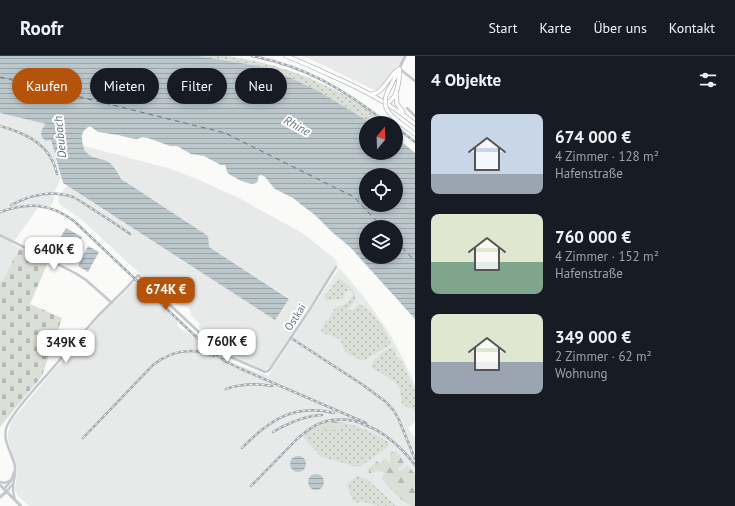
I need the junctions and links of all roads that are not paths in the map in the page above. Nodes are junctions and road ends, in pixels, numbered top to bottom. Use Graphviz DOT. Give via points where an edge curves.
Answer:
graph roads {
  1 [pos="286,56"];
  2 [pos="405,56"];
  3 [pos="399,69"];
  4 [pos="415,81"];
  5 [pos="396,93"];
  6 [pos="370,94"];
  7 [pos="385,102"];
  8 [pos="406,108"];
  9 [pos="415,116"];
  10 [pos="406,117"];
  11 [pos="415,124"];
  12 [pos="415,134"];
  13 [pos="0,235"];
  14 [pos="336,267"];
  15 [pos="112,303"];
  16 [pos="15,470"];
  17 [pos="11,480"];
  18 [pos="0,484"];
  19 [pos="13,484"];
  20 [pos="5,490"];
  21 [pos="0,492"];
  22 [pos="0,498"];
  23 [pos="15,500"];
  24 [pos="21,506"];
  1 -- 6 [label="main road"];
  2 -- 3 [label="street"];
  3 -- 4 [label="street"];
  3 -- 5 [label="main road"];
  3 -- 6 [label="main road" via="378,93"];
  3 -- 12 [label="main road, bridge" via="385,99 386,108"];
  5 -- 7 [label="main road" via="392,100"];
  5 -- 10 [label="main road" via="397,104"];
  6 -- 7 [label="main road"];
  7 -- 10 [label="main road"];
  8 -- 9 [label="street"];
  10 -- 11 [label="main road"];
  13 -- 15 [label="street" via="75,273"];
  14 -- 15 [label="street, Ostkai" via="268,372 218,350 138,275"];
  15 -- 16 [label="street" via="10,421 6,438"];
  16 -- 17 [label="street"];
  16 -- 19 [label="street"];
  17 -- 18 [label="street"];
  17 -- 20 [label="street"];
  18 -- 20 [label="street"];
  19 -- 20 [label="street"];
  19 -- 23 [label="street"];
  20 -- 21 [label="street"];
  20 -- 22 [label="street"];
  20 -- 23 [label="street"];
  23 -- 24 [label="street"];
}
